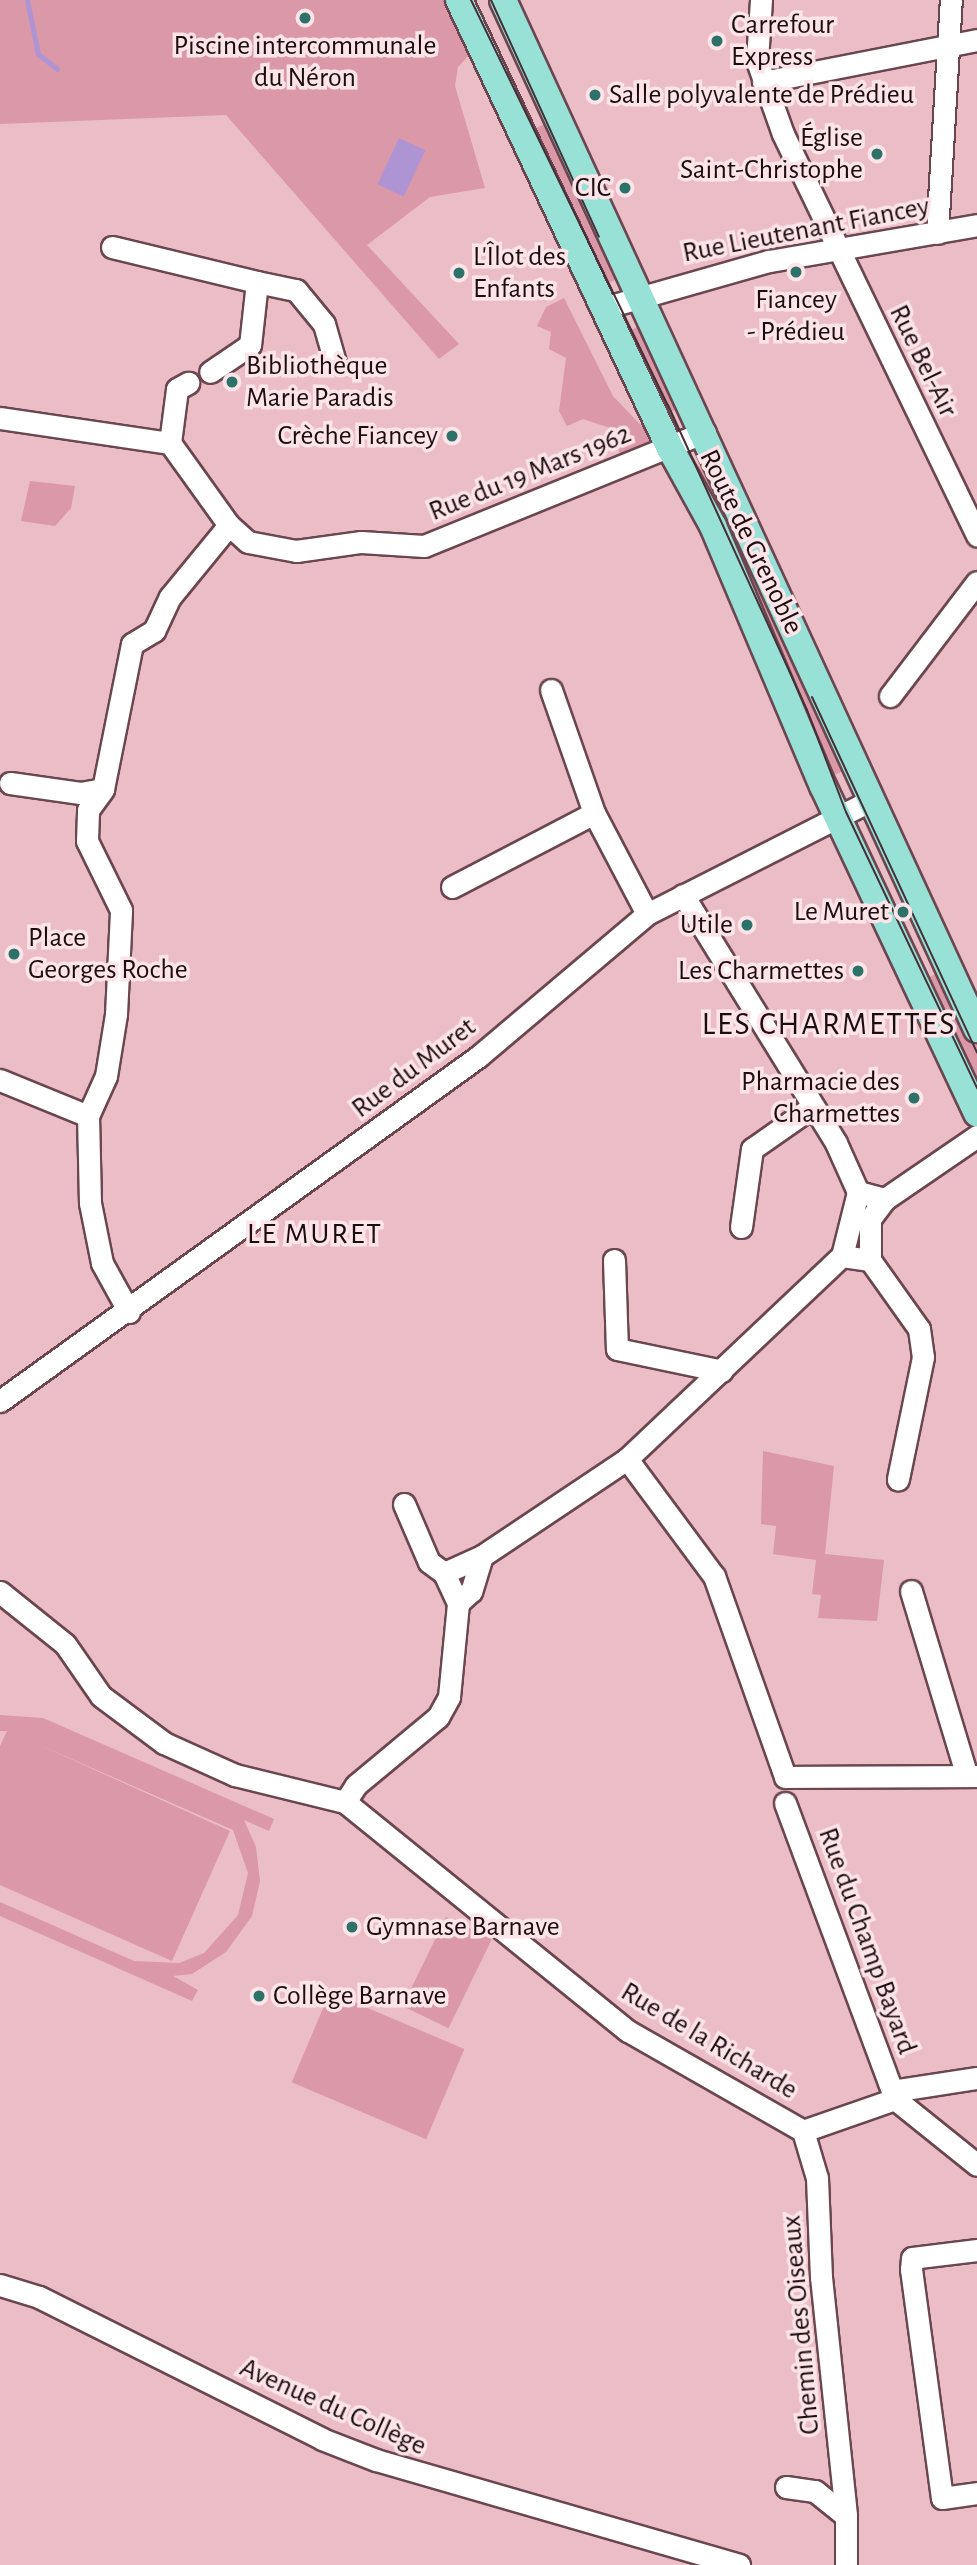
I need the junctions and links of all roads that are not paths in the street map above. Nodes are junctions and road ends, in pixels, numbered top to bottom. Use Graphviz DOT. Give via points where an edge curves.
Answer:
graph roads {
  1 [pos="460,0"];
  2 [pos="503,0"];
  3 [pos="761,0"];
  4 [pos="951,0"];
  5 [pos="977,40"];
  6 [pos="950,45"];
  7 [pos="763,82"];
  8 [pos="977,225"];
  9 [pos="937,233"];
  10 [pos="111,247"];
  11 [pos="837,249"];
  12 [pos="257,282"];
  13 [pos="633,285"];
  14 [pos="602,298"];
  15 [pos="335,362"];
  16 [pos="210,372"];
  17 [pos="188,383"];
  18 [pos="0,418"];
  19 [pos="705,432"];
  20 [pos="170,443"];
  21 [pos="670,448"];
  22 [pos="229,525"];
  23 [pos="977,536"];
  24 [pos="977,582"];
  25 [pos="551,690"];
  26 [pos="890,696"];
  27 [pos="10,783"];
  28 [pos="98,795"];
  29 [pos="872,800"];
  30 [pos="594,813"];
  31 [pos="837,817"];
  32 [pos="452,887"];
  33 [pos="683,895"];
  34 [pos="647,914"];
  35 [pos="977,1029"];
  36 [pos="0,1080"];
  37 [pos="812,1107"];
  38 [pos="977,1114"];
  39 [pos="88,1116"];
  40 [pos="977,1136"];
  41 [pos="858,1192"];
  42 [pos="885,1199"];
  43 [pos="741,1227"];
  44 [pos="842,1256"];
  45 [pos="614,1260"];
  46 [pos="870,1260"];
  47 [pos="129,1312"];
  48 [pos="722,1371"];
  49 [pos="0,1401"];
  50 [pos="627,1459"];
  51 [pos="898,1479"];
  52 [pos="404,1504"];
  53 [pos="482,1556"];
  54 [pos="444,1573"];
  55 [pos="911,1591"];
  56 [pos="0,1592"];
  57 [pos="458,1602"];
  58 [pos="972,1776"];
  59 [pos="345,1802"];
  60 [pos="785,1803"];
  61 [pos="977,2077"];
  62 [pos="894,2095"];
  63 [pos="803,2131"];
  64 [pos="977,2165"];
  65 [pos="977,2250"];
  66 [pos="0,2285"];
  67 [pos="786,2487"];
  68 [pos="977,2493"];
  69 [pos="846,2515"];
  70 [pos="739,2565"];
  71 [pos="846,2565"];
  1 -- 14 [label="main road, Route de Grenoble"];
  2 -- 13 [label="main road, Route de Grenoble"];
  3 -- 7 [label="street, Rue Bel-Air" via="757,61"];
  4 -- 6 [label="street"];
  5 -- 6 [label="street"];
  6 -- 7 [label="street"];
  6 -- 9 [label="street"];
  7 -- 11 [label="street, Rue Bel-Air"];
  8 -- 9 [label="street, Rue Lieutenant Fiancey"];
  9 -- 11 [label="street, Rue Lieutenant Fiancey"];
  10 -- 12 [label="street"];
  11 -- 13 [label="street, Rue Lieutenant Fiancey"];
  11 -- 23 [label="street, Rue Bel-Air"];
  12 -- 15 [label="street" via="296,290 324,324"];
  12 -- 16 [label="street" via="250,345 237,359"];
  13 -- 14 [label="street, Rue Lieutenant Fiancey"];
  13 -- 19 [label="main road, Route de Grenoble"];
  14 -- 21 [label="main road, Route de Grenoble"];
  17 -- 20 [label="street" via="177,388"];
  18 -- 20 [label="street"];
  19 -- 21 [label="street, Rue du 19 Mars 1962"];
  19 -- 29 [label="main road, Route de Grenoble" via="733,503"];
  20 -- 22 [label="street, Rue du 19 Mars 1962"];
  21 -- 22 [label="street, Rue du 19 Mars 1962" via="424,546 361,542 270,550 248,542"];
  21 -- 31 [label="main road, Route de Grenoble" via="713,526"];
  22 -- 28 [label="street" via="170,597 154,631 132,644"];
  24 -- 26 [label="street"];
  25 -- 30 [label="street"];
  27 -- 28 [label="street"];
  28 -- 39 [label="street" via="88,810 87,842 121,910 106,1076"];
  29 -- 31 [label="street, Rue du Muret"];
  29 -- 35 [label="main road, Route de Grenoble"];
  30 -- 32 [label="street"];
  30 -- 34 [label="street"];
  31 -- 33 [label="street, Rue du Muret"];
  31 -- 38 [label="main road, Route de Grenoble"];
  33 -- 34 [label="street, Rue du Muret"];
  33 -- 37 [label="street"];
  34 -- 47 [label="street, Rue du Muret" via="480,1056"];
  36 -- 39 [label="street"];
  37 -- 41 [label="street"];
  37 -- 43 [label="street" via="752,1149"];
  39 -- 47 [label="street" via="90,1203 102,1263"];
  40 -- 42 [label="street"];
  41 -- 42 [label="street"];
  41 -- 44 [label="street"];
  42 -- 46 [label="street" via="870,1219"];
  44 -- 46 [label="street"];
  44 -- 48 [label="street"];
  45 -- 48 [label="street" via="617,1349"];
  46 -- 51 [label="street" via="919,1329 923,1357"];
  47 -- 49 [label="street, Rue du Muret"];
  48 -- 50 [label="street"];
  50 -- 53 [label="street"];
  50 -- 58 [label="street" via="714,1576 785,1777"];
  52 -- 54 [label="street" via="429,1562"];
  53 -- 54 [label="street"];
  53 -- 57 [label="street" via="471,1591"];
  54 -- 57 [label="street"];
  55 -- 58 [label="street"];
  56 -- 59 [label="street, Rue de la Richarde" via="65,1644 101,1696 164,1743 235,1775"];
  57 -- 59 [label="street" via="449,1697 438,1717 356,1785"];
  59 -- 63 [label="street, Rue de la Richarde" via="628,2031"];
  60 -- 62 [label="street, Rue du Champ Bayard"];
  61 -- 62 [label="street, Rue de la Richarde"];
  62 -- 63 [label="street, Rue de la Richarde"];
  62 -- 64 [label="street"];
  63 -- 69 [label="street, Chemin des Oiseaux" via="817,2178 821,2277"];
  65 -- 68 [label="street" via="912,2258 911,2269 942,2498"];
  66 -- 70 [label="street, Avenue du Collège" via="39,2297 322,2439 384,2463"];
  67 -- 69 [label="street" via="815,2491"];
  69 -- 71 [label="street, Chemin des Oiseaux"];
}
